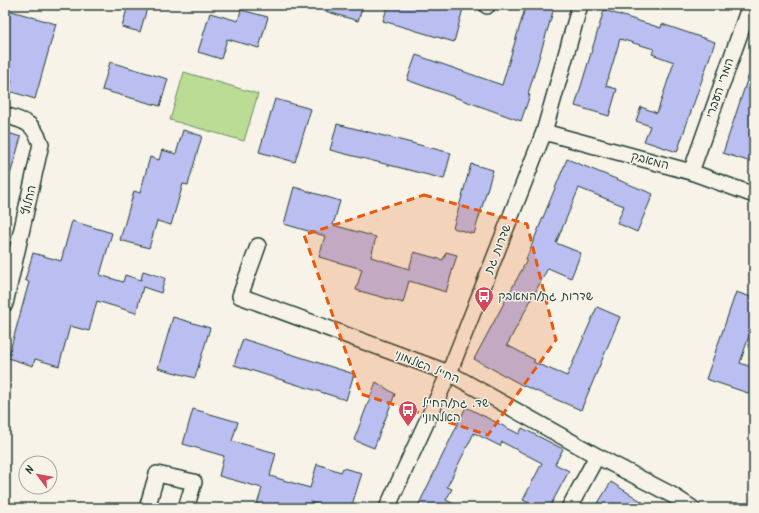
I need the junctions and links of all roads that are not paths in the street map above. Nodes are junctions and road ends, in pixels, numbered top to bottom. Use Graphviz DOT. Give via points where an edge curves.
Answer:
graph roads {
  1 [pos="580,5"];
  2 [pos="750,5"];
  3 [pos="5,115"];
  4 [pos="544,132"];
  5 [pos="691,172"];
  6 [pos="754,195"];
  7 [pos="258,246"];
  8 [pos="5,304"];
  9 [pos="449,373"];
  10 [pos="597,456"];
  11 [pos="147,508"];
  12 [pos="186,508"];
  13 [pos="387,508"];
  14 [pos="570,508"];
  15 [pos="692,508"];
  1 -- 4 [label="street, שדרות גת"];
  2 -- 5 [label="street, המרי העברי"];
  3 -- 8 [label="street, החלוץ" via="28,123 36,131 41,144"];
  4 -- 5 [label="street, המאבק"];
  4 -- 9 [label="street, שדרות גת"];
  5 -- 6 [label="street, המאבק"];
  7 -- 9 [label="street, החייל האלמוני" via="240,296"];
  9 -- 10 [label="street, החייל האלמוני"];
  9 -- 13 [label="street, שדרות גת"];
  10 -- 14 [label="street"];
  10 -- 15 [label="street, החייל האלמוני"];
  11 -- 12 [label="street" via="157,474 194,482"];
}
